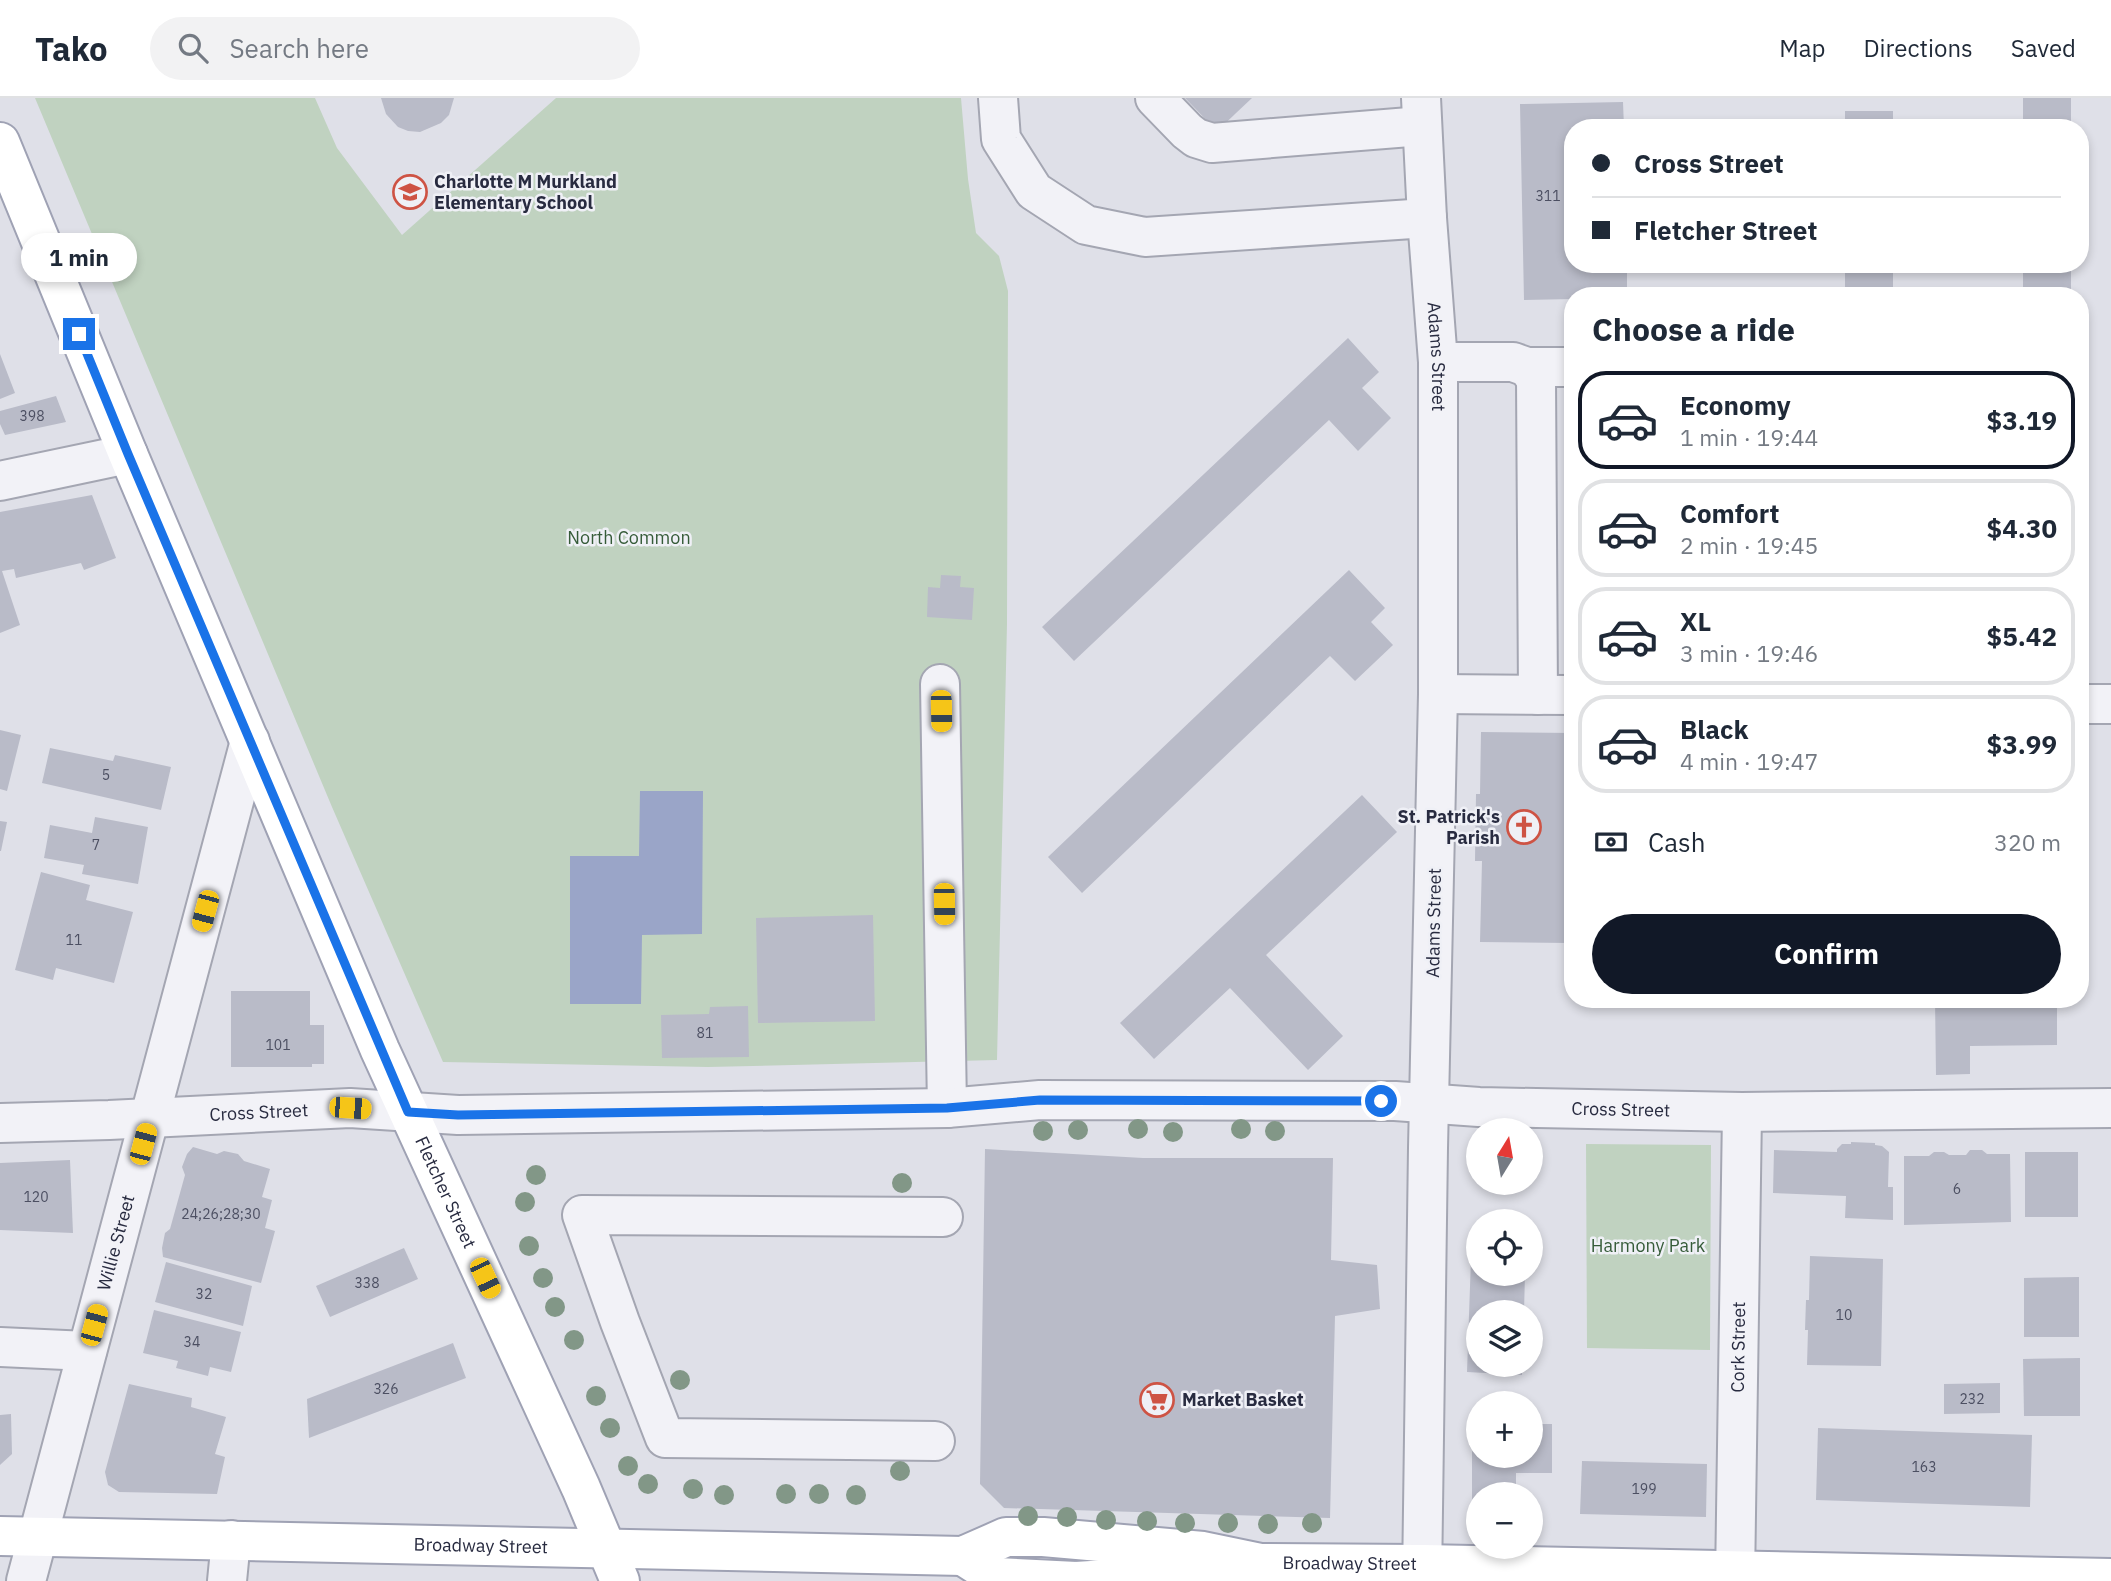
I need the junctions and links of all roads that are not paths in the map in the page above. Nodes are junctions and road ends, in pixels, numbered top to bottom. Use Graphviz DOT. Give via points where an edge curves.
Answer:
graph roads {
  1 [pos="998,98"];
  2 [pos="1155,98"];
  3 [pos="1422,112"];
  4 [pos="0,142"];
  5 [pos="1427,218"];
  6 [pos="1438,362"];
  7 [pos="1527,367"];
  8 [pos="1564,368"];
  9 [pos="128,454"];
  10 [pos="0,481"];
  11 [pos="940,684"];
  12 [pos="1438,694"];
  13 [pos="1556,695"];
  14 [pos="2089,704"];
  15 [pos="2111,704"];
  16 [pos="250,741"];
  17 [pos="1430,1104"];
  18 [pos="947,1108"];
  19 [pos="2111,1108"];
  20 [pos="408,1112"];
  21 [pos="1742,1112"];
  22 [pos="150,1118"];
  23 [pos="0,1123"];
  24 [pos="943,1217"];
  25 [pos="0,1347"];
  26 [pos="87,1351"];
  27 [pos="935,1441"];
  28 [pos="0,1535"];
  29 [pos="38,1536"];
  30 [pos="231,1540"];
  31 [pos="613,1564"];
  32 [pos="1422,1573"];
  33 [pos="1735,1576"];
  34 [pos="2111,1578"];
  35 [pos="26,1581"];
  36 [pos="228,1581"];
  1 -- 5 [label="street" via="1001,139 1034,191 1086,225 1145,237"];
  2 -- 3 [label="street" via="1187,131 1212,143"];
  3 -- 5 [label="street, Adams Street"];
  4 -- 9 [label="main road, Fletcher Street"];
  5 -- 6 [label="street, Adams Street"];
  6 -- 7 [label="street" via="1513,362"];
  6 -- 12 [label="street, Adams Street"];
  7 -- 8 [label="street"];
  7 -- 13 [label="street" via="1536,379"];
  9 -- 10 [label="street"];
  9 -- 16 [label="main road, Fletcher Street"];
  11 -- 18 [label="street"];
  12 -- 13 [label="street"];
  12 -- 17 [label="street, Adams Street"];
  14 -- 15 [label="street"];
  16 -- 20 [label="main road, Fletcher Street"];
  16 -- 22 [label="street, Willie Street"];
  17 -- 18 [label="street, Cross Street" via="1040,1100"];
  17 -- 21 [label="street, Cross Street"];
  17 -- 32 [label="street, Adams Street"];
  18 -- 20 [label="street, Cross Street"];
  19 -- 21 [label="street, Cross Street"];
  20 -- 22 [label="street, Cross Street" via="350,1108"];
  20 -- 31 [label="main road, Fletcher Street"];
  21 -- 33 [label="street, Cork Street"];
  22 -- 23 [label="street, Cross Street"];
  22 -- 26 [label="street, Willie Street"];
  24 -- 27 [label="street" via="582,1215 665,1438"];
  25 -- 26 [label="street"];
  26 -- 29 [label="street, Willie Street"];
  28 -- 29 [label="main road, Broadway Street"];
  29 -- 30 [label="main road, Broadway Street"];
  29 -- 35 [label="street, Willie Street"];
  30 -- 31 [label="main road, Broadway Street"];
  30 -- 36 [label="street"];
  31 -- 32 [label="main road, Broadway Street" via="963,1556 1006,1537 1043,1537 1203,1551 1261,1563"];
  32 -- 33 [label="main road, Broadway Street"];
  33 -- 34 [label="main road, Broadway Street"];
}
